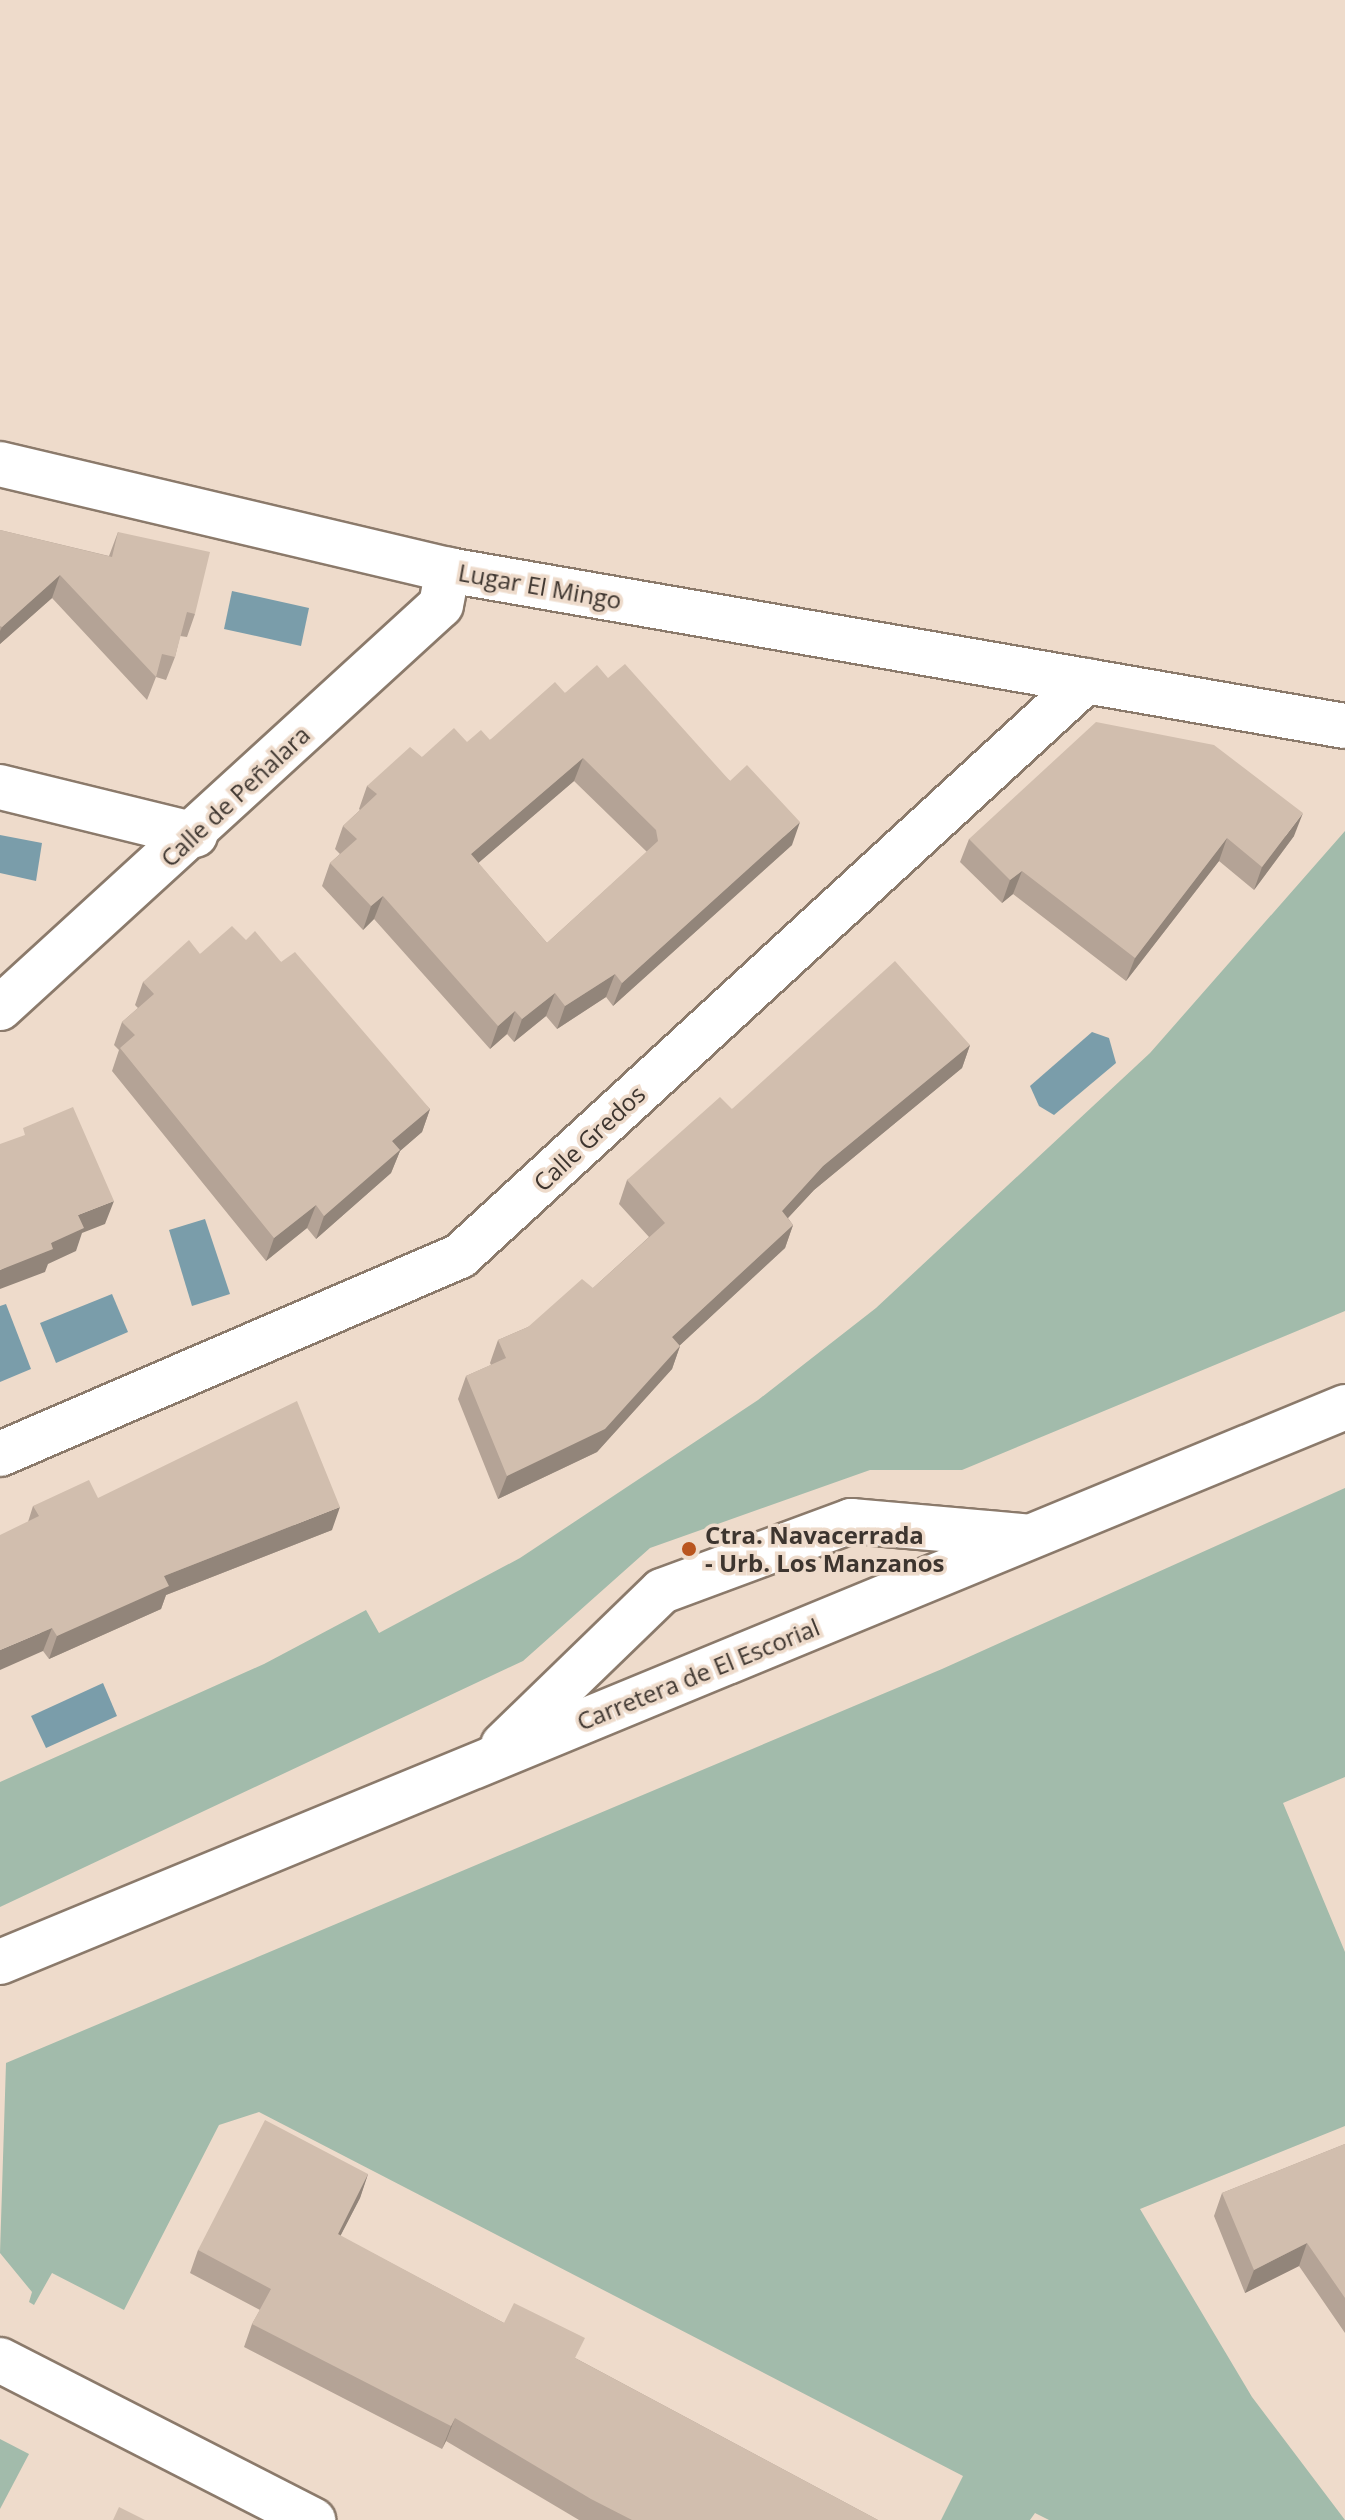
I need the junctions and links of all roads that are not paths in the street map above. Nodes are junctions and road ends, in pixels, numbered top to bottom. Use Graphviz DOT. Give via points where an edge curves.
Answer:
graph roads {
  1 [pos="0,464"];
  2 [pos="448,570"];
  3 [pos="1086,681"];
  4 [pos="1345,726"];
  5 [pos="0,787"];
  6 [pos="195,835"];
  7 [pos="0,1008"];
  8 [pos="1345,1407"];
  9 [pos="0,1454"];
  10 [pos="1029,1537"];
  11 [pos="486,1761"];
  12 [pos="51,1941"];
  13 [pos="0,1962"];
  14 [pos="0,1992"];
  15 [pos="0,2360"];
  16 [pos="313,2520"];
  1 -- 2 [label="street, Lugar El Mingo"];
  2 -- 3 [label="street, Lugar El Mingo"];
  2 -- 6 [label="street, Calle de Peñalara" via="441,605"];
  3 -- 4 [label="street, Lugar El Mingo"];
  3 -- 9 [label="street, Calle Gredos" via="460,1256"];
  5 -- 6 [label="street"];
  6 -- 7 [label="street, Calle de Peñalara"];
  8 -- 10 [label="street, Carretera de El Escorial"];
  10 -- 11 [label="street, Carretera de El Escorial"];
  10 -- 11 [label="street" via="851,1521 662,1591"];
  11 -- 12 [label="street, Carretera de El Escorial"];
  12 -- 13 [label="street, Carretera de El Escorial"];
  12 -- 14 [label="street, Carretera de El Escorial"];
  15 -- 16 [label="street"];
}
